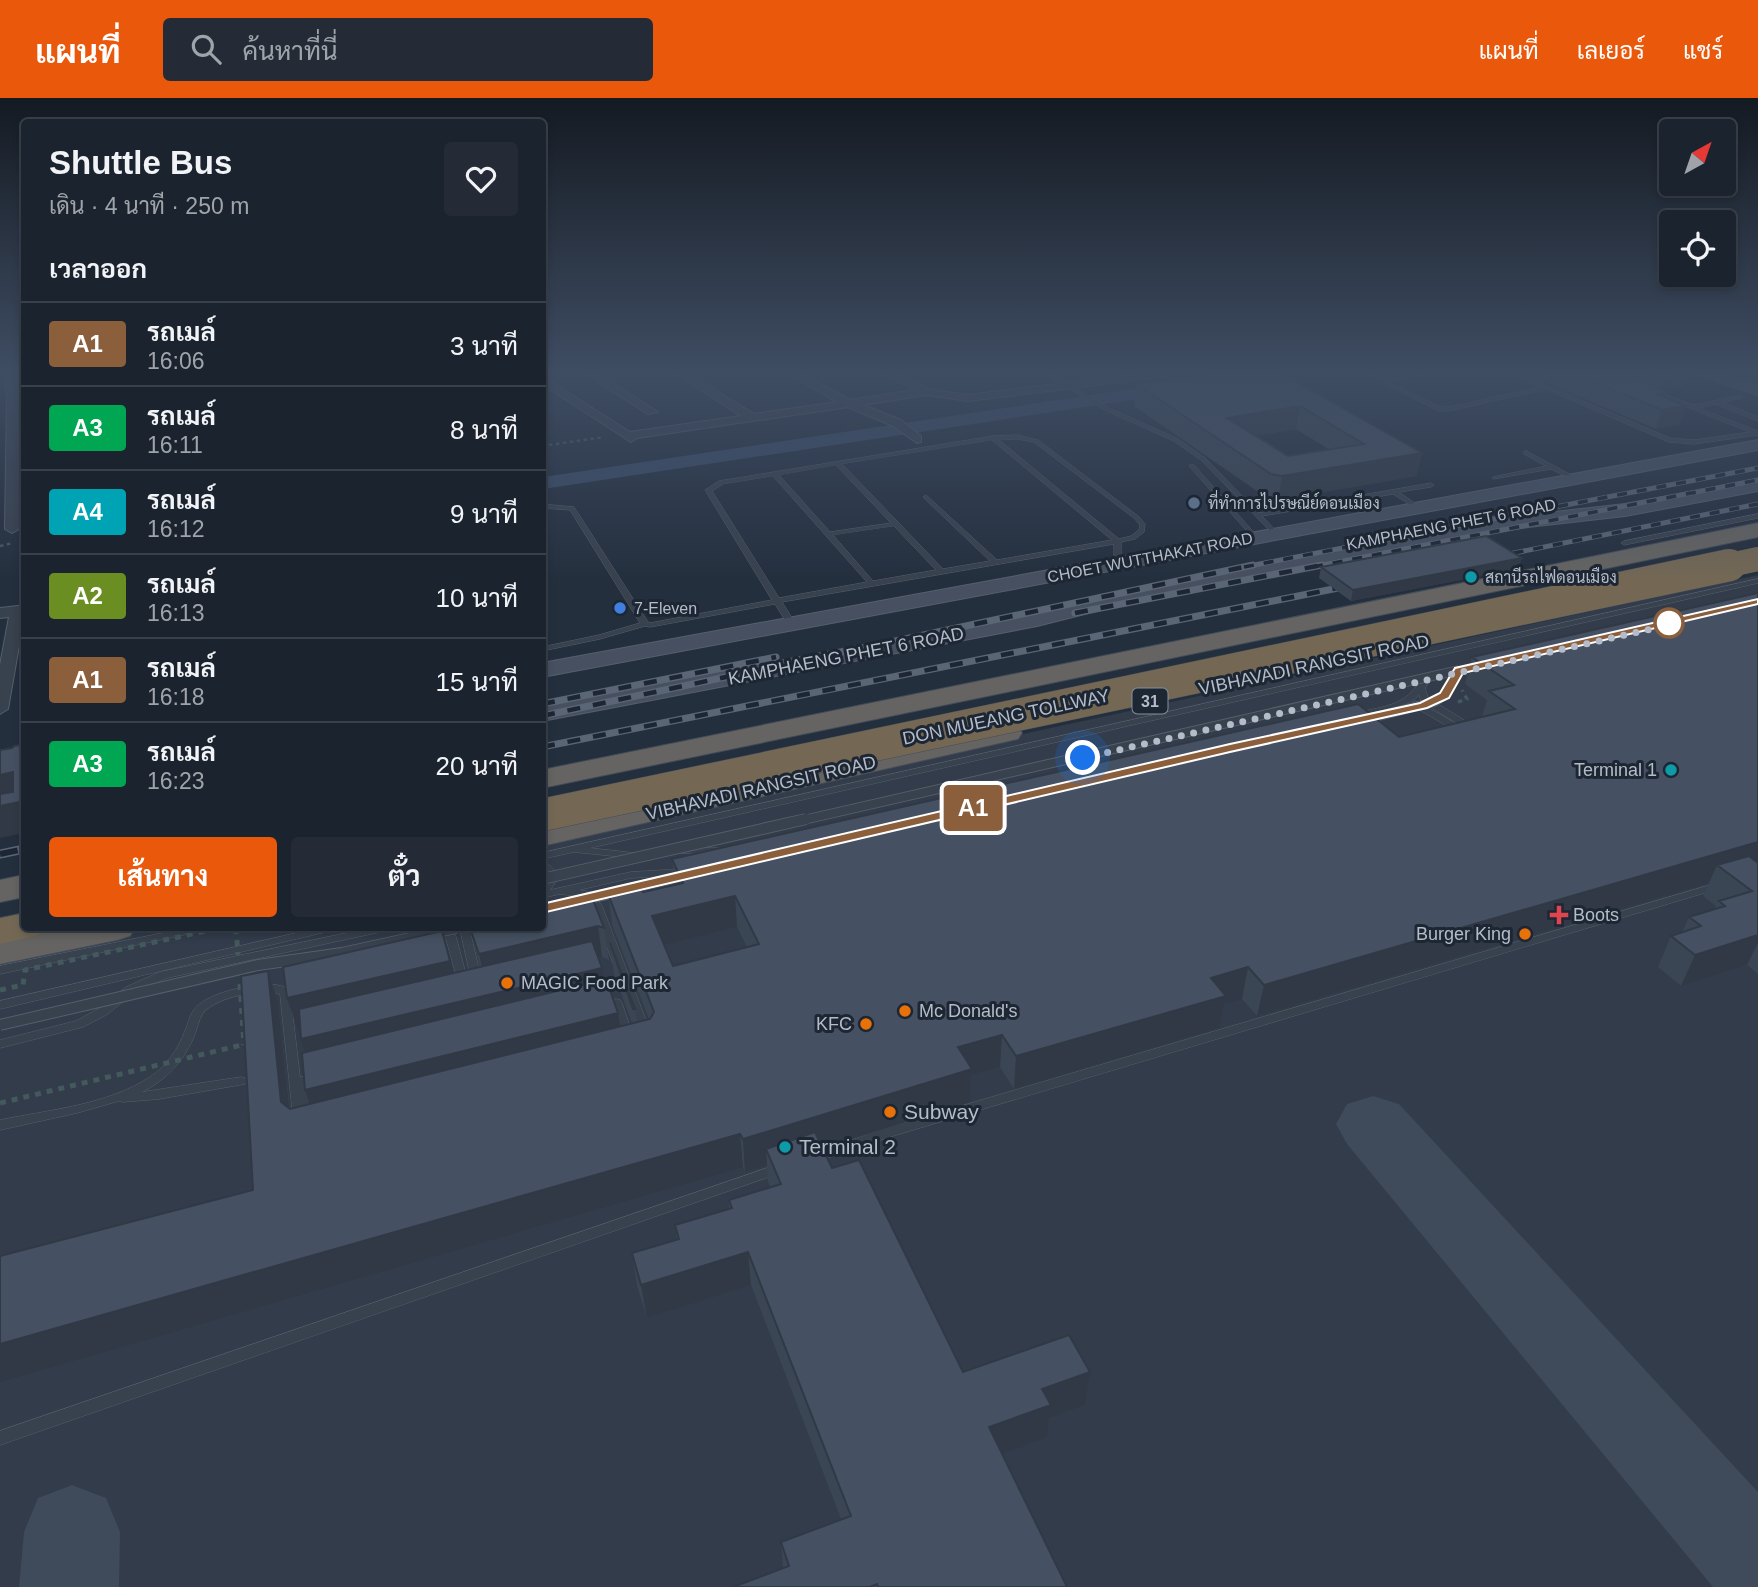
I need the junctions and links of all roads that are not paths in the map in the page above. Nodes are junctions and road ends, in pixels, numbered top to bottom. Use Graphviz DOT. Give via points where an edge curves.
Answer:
graph roads {
  1 [pos="17,441"];
  2 [pos="971,441"];
  3 [pos="997,441"];
  4 [pos="1037,441"];
  5 [pos="1178,441"];
  6 [pos="1738,441"];
  7 [pos="1526,453"];
  8 [pos="837,463"];
  9 [pos="1192,466"];
  10 [pos="1551,467"];
  11 [pos="1758,471"];
  12 [pos="775,474"];
  13 [pos="1494,478"];
  14 [pos="1573,478"];
  15 [pos="1431,485"];
  16 [pos="1758,485"];
  17 [pos="1393,491"];
  18 [pos="926,497"];
  19 [pos="546,506"];
  20 [pos="1417,507"];
  21 [pos="1257,515"];
  22 [pos="1758,516"];
  23 [pos="895,524"];
  24 [pos="12,529"];
  25 [pos="1758,530"];
  26 [pos="828,534"];
  27 [pos="1265,535"];
  28 [pos="1758,542"];
  29 [pos="1623,543"];
  30 [pos="1118,552"];
  31 [pos="1758,559"];
  32 [pos="995,562"];
  33 [pos="1758,568"];
  34 [pos="1083,570"];
  35 [pos="942,572"];
  36 [pos="1758,581"];
  37 [pos="871,583"];
  38 [pos="978,588"];
  39 [pos="1148,592"];
  40 [pos="778,600"];
  41 [pos="1117,600"];
  42 [pos="0,613"];
  43 [pos="792,623"];
  44 [pos="645,624"];
  45 [pos="997,627"];
  46 [pos="546,648"];
  47 [pos="546,669"];
  48 [pos="1466,670"];
  49 [pos="1423,685"];
  50 [pos="1406,703"];
  51 [pos="0,709"];
  52 [pos="546,713"];
  53 [pos="546,778"];
  54 [pos="546,792"];
  55 [pos="546,814"];
  56 [pos="546,835"];
  57 [pos="546,847"];
  58 [pos="572,849"];
  59 [pos="725,850"];
  60 [pos="675,851"];
  61 [pos="546,855"];
  62 [pos="546,867"];
  63 [pos="546,878"];
  64 [pos="1731,882"];
  65 [pos="21,887"];
  66 [pos="546,890"];
  67 [pos="0,891"];
  68 [pos="560,891"];
  69 [pos="546,893"];
  70 [pos="21,902"];
  71 [pos="568,903"];
  72 [pos="0,906"];
  73 [pos="21,927"];
  74 [pos="0,931"];
  75 [pos="102,931"];
  76 [pos="188,931"];
  77 [pos="315,931"];
  78 [pos="369,931"];
  79 [pos="441,931"];
  80 [pos="469,931"];
  81 [pos="436,932"];
  82 [pos="261,942"];
  83 [pos="0,952"];
  84 [pos="205,965"];
  85 [pos="0,970"];
  86 [pos="612,990"];
  87 [pos="480,993"];
  88 [pos="467,996"];
  89 [pos="616,1003"];
  90 [pos="0,1005"];
  91 [pos="603,1007"];
  92 [pos="0,1025"];
  93 [pos="301,1036"];
  94 [pos="0,1044"];
  95 [pos="318,1077"];
  96 [pos="304,1080"];
  97 [pos="241,1081"];
  98 [pos="112,1098"];
  99 [pos="0,1125"];
  100 [pos="801,1162"];
  101 [pos="788,1166"];
  102 [pos="0,1438"];
  1 -- 24 [label="street"];
  2 -- 8 [label="lane"];
  3 -- 30 [label="lane"];
  4 -- 30 [label="lane" via="1143,525"];
  5 -- 21 [label="lane" via="1203,459"];
  6 -- 14 [label="main road, CHOET WUTTHAKAT ROAD"];
  7 -- 10 [label="lane"];
  8 -- 12 [label="lane"];
  8 -- 23 [label="lane"];
  9 -- 27 [label="lane"];
  10 -- 13 [label="lane"];
  10 -- 14 [label="lane"];
  11 -- 39 [label="main road, KAMPHAENG PHET 6 ROAD" via="1551,505 1206,572"];
  12 -- 26 [label="lane"];
  12 -- 40 [label="lane" via="722,482 708,490"];
  14 -- 20 [label="main road, CHOET WUTTHAKAT ROAD"];
  15 -- 17 [label="lane"];
  16 -- 39 [label="main road, KAMPHAENG PHET 6 ROAD" via="1625,510 1401,541"];
  17 -- 20 [label="lane"];
  17 -- 21 [label="lane"];
  18 -- 32 [label="lane"];
  19 -- 44 [label="lane" via="572,508"];
  20 -- 27 [label="main road, CHOET WUTTHAKAT ROAD"];
  21 -- 27 [label="lane"];
  22 -- 29 [label="lane"];
  23 -- 26 [label="lane"];
  23 -- 35 [label="lane"];
  25 -- 53 [label="highway"];
  26 -- 37 [label="lane"];
  27 -- 30 [label="main road, CHOET WUTTHAKAT ROAD"];
  28 -- 54 [label="highway, DON MUEANG TOLLWAY / 31"];
  30 -- 32 [label="lane"];
  30 -- 34 [label="main road, CHOET WUTTHAKAT ROAD"];
  31 -- 55 [label="highway, DON MUEANG TOLLWAY / 31, bridge"];
  32 -- 35 [label="lane"];
  33 -- 56 [label="highway, VIBHAVADI RANGSIT ROAD / 31"];
  34 -- 38 [label="main road, CHOET WUTTHAKAT ROAD"];
  34 -- 41 [label="main road"];
  35 -- 37 [label="lane"];
  36 -- 58 [label="lane"];
  37 -- 40 [label="lane"];
  38 -- 43 [label="main road, CHOET WUTTHAKAT ROAD"];
  38 -- 45 [label="main road"];
  39 -- 41 [label="main road, KAMPHAENG PHET 6 ROAD"];
  40 -- 43 [label="lane"];
  40 -- 44 [label="lane"];
  41 -- 45 [label="main road, KAMPHAENG PHET 6 ROAD"];
  42 -- 51 [label="street" via="18,611"];
  43 -- 47 [label="main road, CHOET WUTTHAKAT ROAD"];
  44 -- 46 [label="lane"];
  45 -- 52 [label="main road, KAMPHAENG PHET 6 ROAD"];
  48 -- 49 [label="lane"];
  48 -- 50 [label="lane, bridge" via="1434,702 1345,721"];
  48 -- 63 [label="lane, bridge"];
  49 -- 50 [label="lane"];
  49 -- 50 [label="lane" via="1424,699 1457,724 1419,704"];
  49 -- 60 [label="lane"];
  57 -- 58 [label="lane"];
  58 -- 60 [label="lane" via="622,856"];
  58 -- 61 [label="lane"];
  59 -- 60 [label="lane"];
  62 -- 66 [label="lane" via="554,878"];
  64 -- 100 [label="lane"];
  65 -- 67 [label="highway"];
  68 -- 69 [label="lane"];
  68 -- 71 [label="lane, bridge" via="631,875 697,871"];
  68 -- 89 [label="lane" via="587,894 597,906 650,1045 636,1048"];
  70 -- 72 [label="highway"];
  73 -- 74 [label="highway"];
  75 -- 83 [label="highway"];
  76 -- 85 [label="lane"];
  77 -- 82 [label="lane"];
  78 -- 84 [label="lane"];
  79 -- 81 [label="lane, bridge"];
  80 -- 87 [label="lane" via="470,959"];
  81 -- 88 [label="lane" via="451,937"];
  81 -- 92 [label="lane, bridge" via="342,953 258,965"];
  82 -- 84 [label="lane"];
  82 -- 90 [label="lane"];
  84 -- 94 [label="lane" via="130,990 79,1024"];
  86 -- 89 [label="lane"];
  89 -- 91 [label="lane"];
  93 -- 96 [label="lane"];
  95 -- 96 [label="lane"];
  96 -- 98 [label="lane" via="305,1133 285,992 269,987 213,1001 199,1010 185,1048 165,1073"];
  97 -- 98 [label="lane"];
  98 -- 99 [label="lane"];
  101 -- 102 [label="lane"];
}
